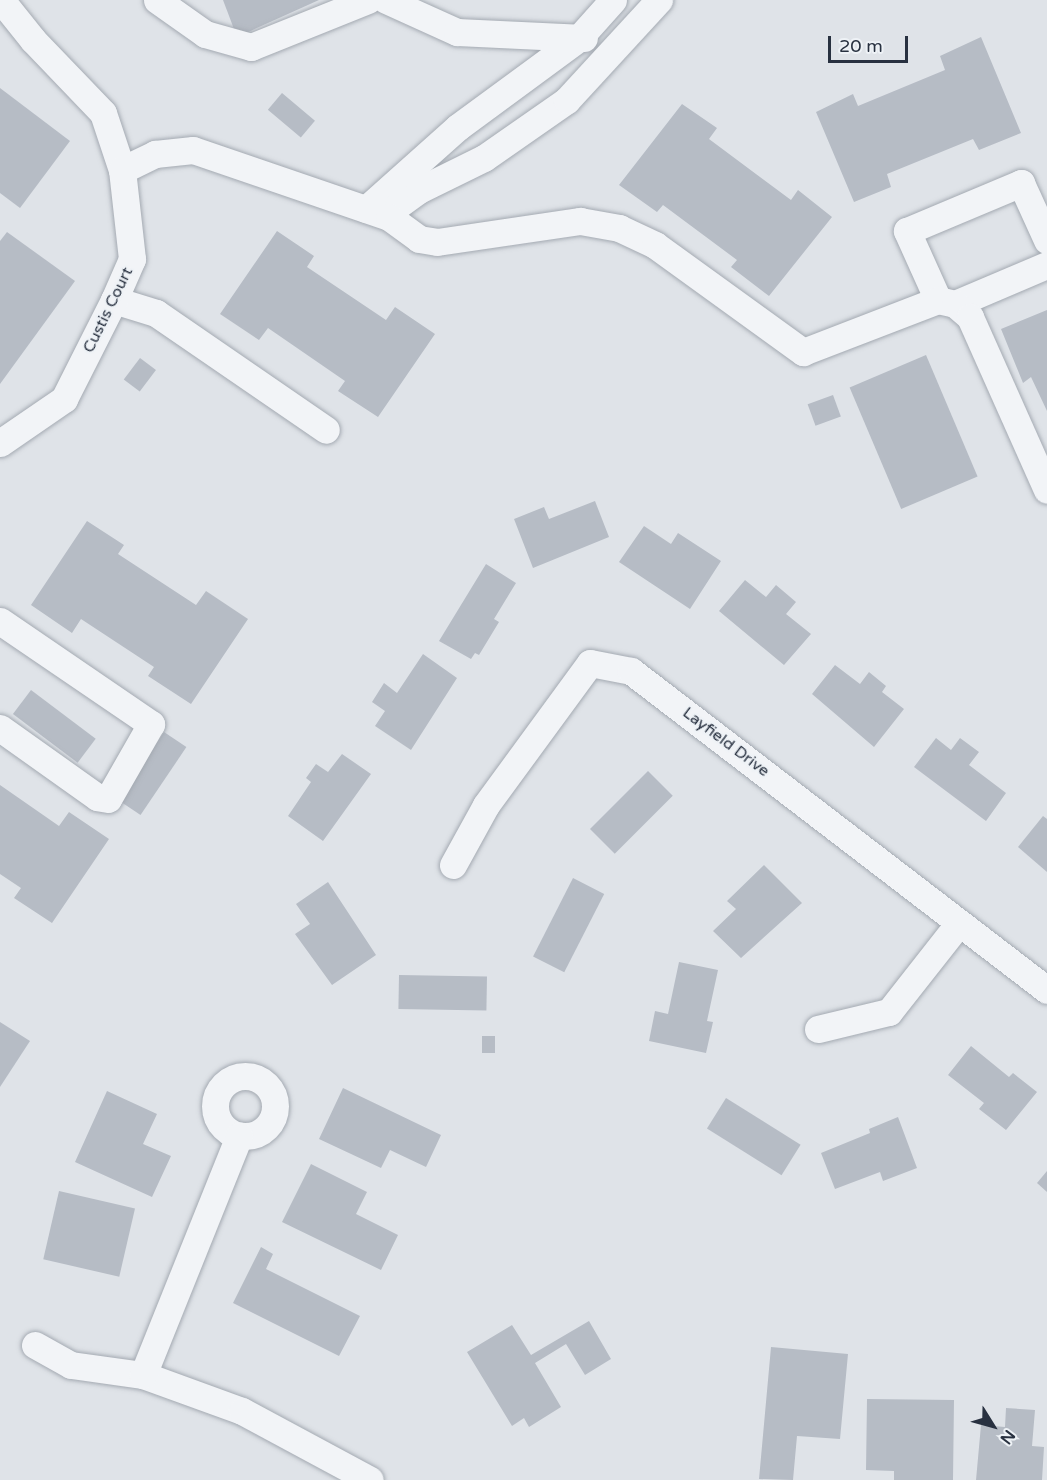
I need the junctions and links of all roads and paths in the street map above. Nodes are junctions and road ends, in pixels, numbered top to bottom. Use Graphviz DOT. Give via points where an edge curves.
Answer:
graph roads {
  1 [pos="1,0"];
  2 [pos="157,0"];
  3 [pos="368,0"];
  4 [pos="387,0"];
  5 [pos="613,0"];
  6 [pos="659,0"];
  7 [pos="579,38"];
  8 [pos="622,40"];
  9 [pos="122,170"];
  10 [pos="377,213"];
  11 [pos="1047,240"];
  12 [pos="1047,265"];
  13 [pos="114,300"];
  14 [pos="947,302"];
  15 [pos="326,430"];
  16 [pos="0,443"];
  17 [pos="1047,490"];
  18 [pos="0,621"];
  19 [pos="0,728"];
  20 [pos="453,865"];
  21 [pos="959,923"];
  22 [pos="1047,990"];
  23 [pos="818,1029"];
  24 [pos="239,1136"];
  25 [pos="35,1345"];
  26 [pos="143,1375"];
  27 [pos="370,1480"];
  1 -- 9 [label="street, Custis Court" via="33,40 103,113"];
  2 -- 3 [label="street" via="205,34 251,47"];
  4 -- 7 [label="street" via="457,32"];
  5 -- 7 [label="street"];
  6 -- 8 [label="street"];
  7 -- 8 [label="street"];
  7 -- 10 [label="street" via="458,127"];
  8 -- 10 [label="street" via="567,100 484,158"];
  9 -- 10 [label="street" via="155,154 194,150"];
  9 -- 13 [label="street, Custis Court" via="132,259"];
  10 -- 14 [label="street" via="419,238 437,242 580,220 620,228 655,245 803,352"];
  11 -- 14 [label="street" via="1020,183 907,231"];
  12 -- 14 [label="street"];
  13 -- 15 [label="street" via="156,313"];
  13 -- 16 [label="street, Custis Court" via="64,399"];
  14 -- 17 [label="street" via="970,318"];
  18 -- 19 [label="street" via="151,724 108,799 97,797"];
  20 -- 21 [label="street, Layfield Drive" via="486,805 590,663 632,671"];
  21 -- 22 [label="street, Layfield Drive"];
  21 -- 23 [label="street" via="889,1012"];
  24 -- 26 [label="street"];
  25 -- 26 [label="street" via="71,1365"];
  26 -- 27 [label="street" via="242,1411"];
}
